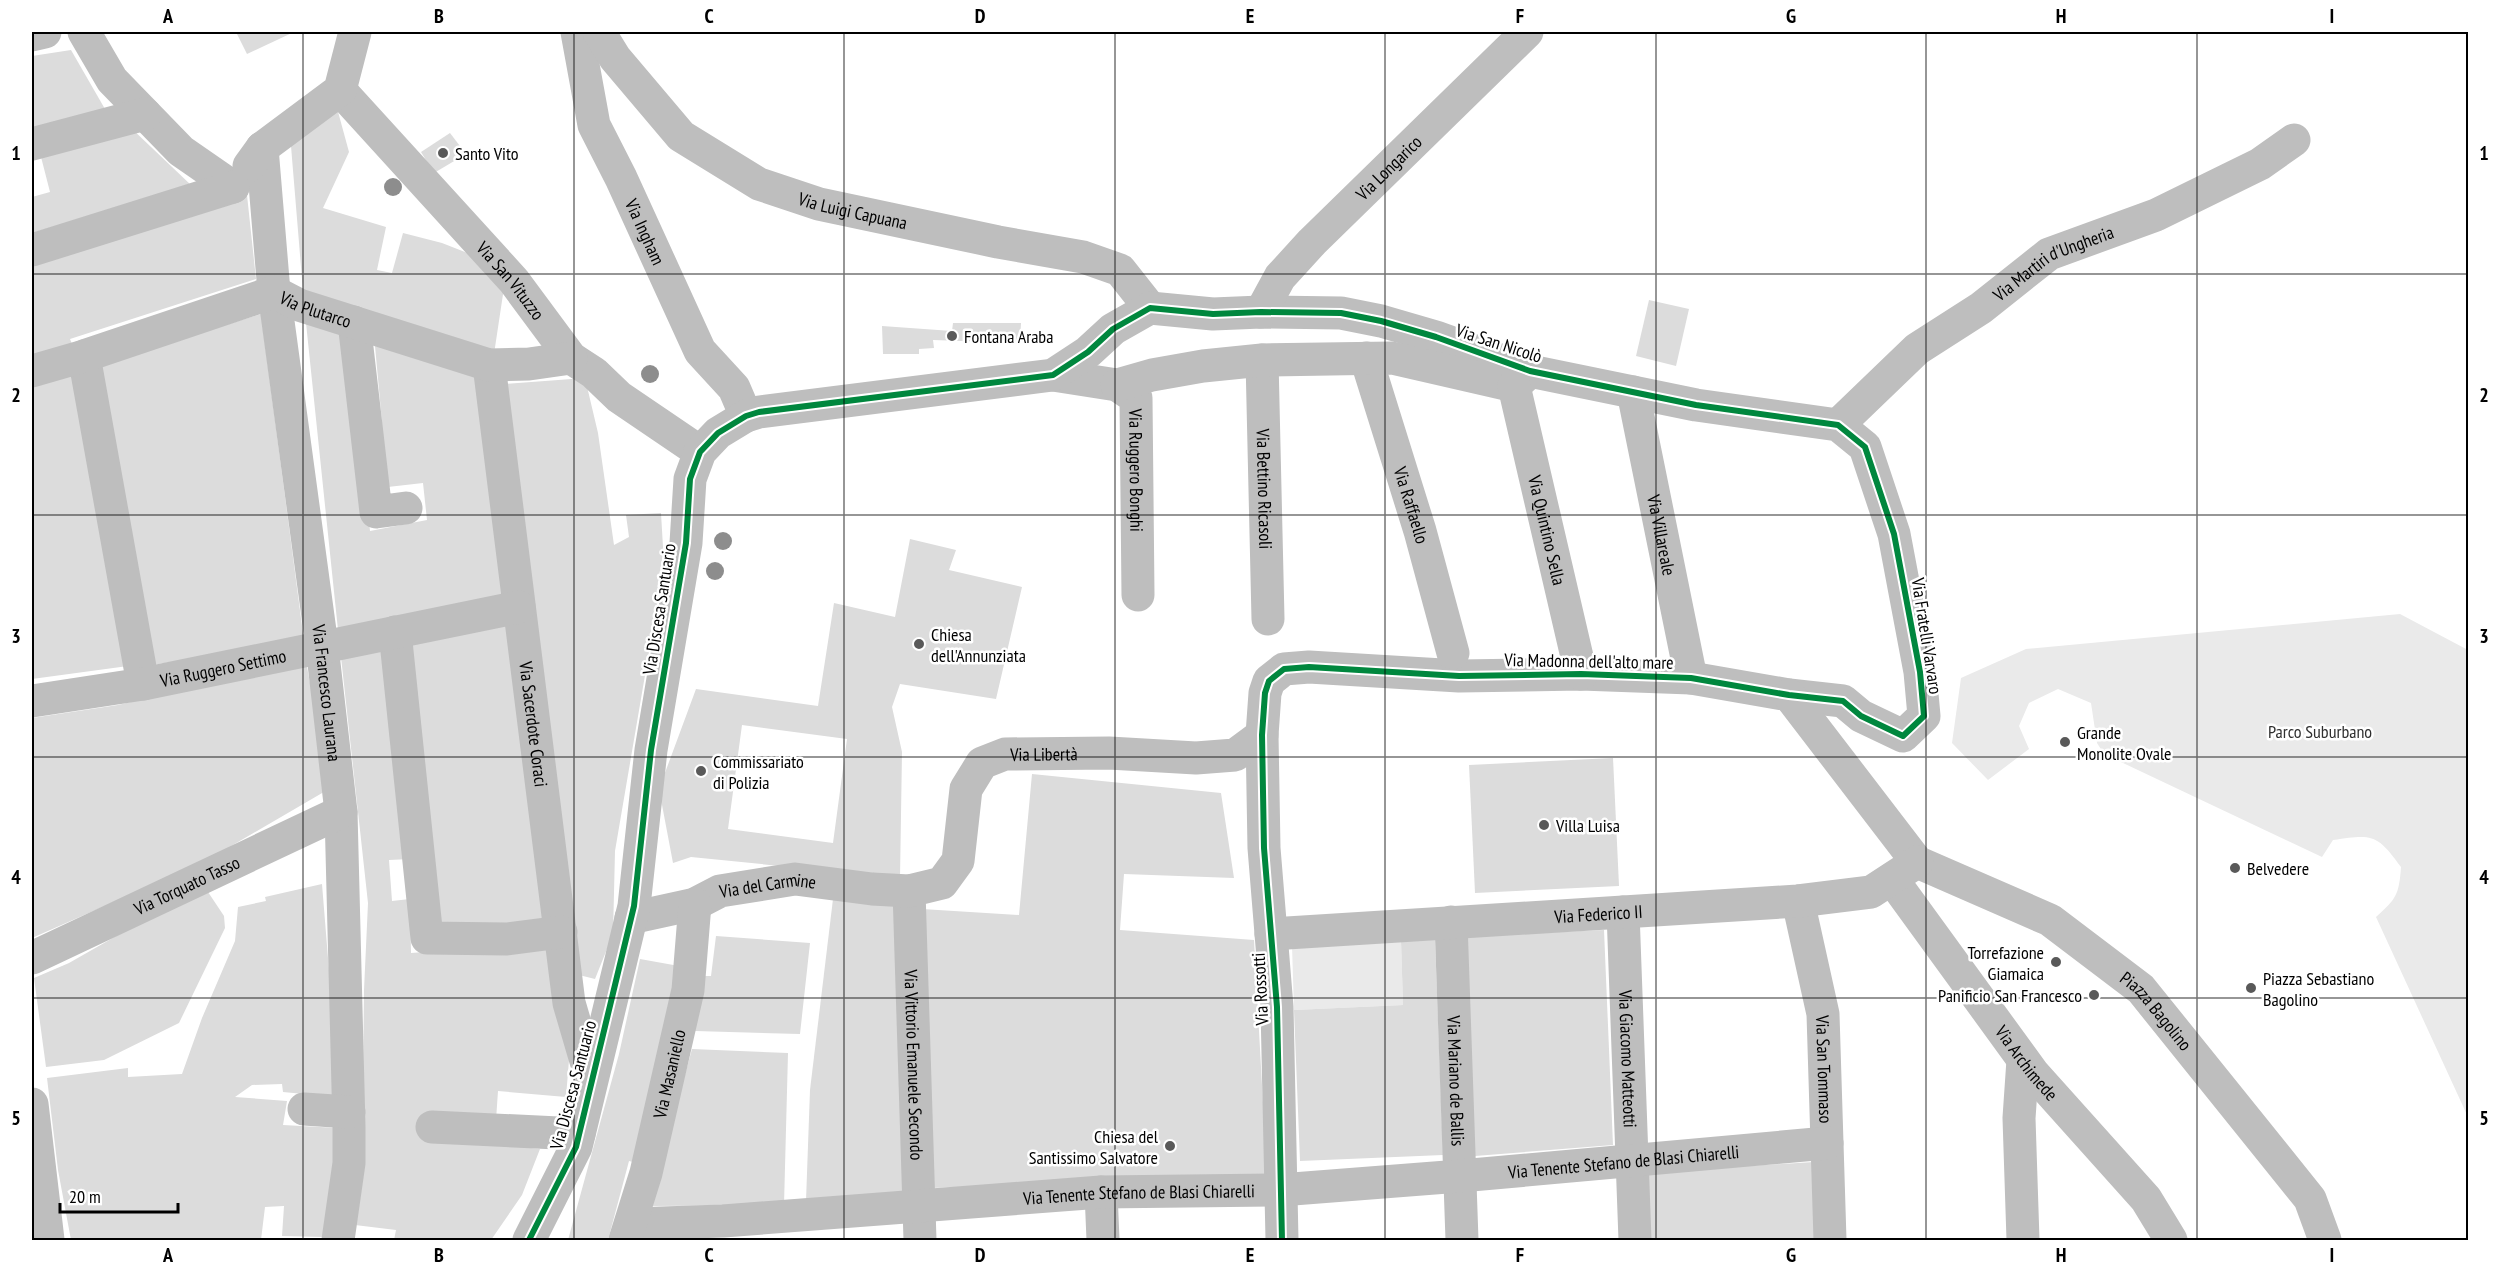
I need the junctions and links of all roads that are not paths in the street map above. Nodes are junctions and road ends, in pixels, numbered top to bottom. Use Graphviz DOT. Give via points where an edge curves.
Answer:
graph roads {
  1 [pos="45,32"];
  2 [pos="84,32"];
  3 [pos="355,32"];
  4 [pos="578,32"];
  5 [pos="599,32"];
  6 [pos="1527,32"];
  7 [pos="32,34"];
  8 [pos="340,90"];
  9 [pos="145,114"];
  10 [pos="2294,140"];
  11 [pos="32,144"];
  12 [pos="262,148"];
  13 [pos="233,187"];
  14 [pos="32,250"];
  15 [pos="274,292"];
  16 [pos="1150,308"];
  17 [pos="1261,312"];
  18 [pos="354,322"];
  19 [pos="84,356"];
  20 [pos="571,358"];
  21 [pos="1366,358"];
  22 [pos="1262,360"];
  23 [pos="489,365"];
  24 [pos="32,371"];
  25 [pos="1053,375"];
  26 [pos="1522,378"];
  27 [pos="1117,385"];
  28 [pos="1634,392"];
  29 [pos="746,416"];
  30 [pos="1838,426"];
  31 [pos="699,452"];
  32 [pos="406,508"];
  33 [pos="1138,595"];
  34 [pos="519,607"];
  35 [pos="1268,619"];
  36 [pos="395,632"];
  37 [pos="322,646"];
  38 [pos="1456,664"];
  39 [pos="1581,674"];
  40 [pos="1691,678"];
  41 [pos="143,684"];
  42 [pos="1789,695"];
  43 [pos="32,701"];
  44 [pos="1262,735"];
  45 [pos="341,812"];
  46 [pos="1905,870"];
  47 [pos="909,891"];
  48 [pos="1798,901"];
  49 [pos="695,904"];
  50 [pos="1623,912"];
  51 [pos="631,918"];
  52 [pos="1451,922"];
  53 [pos="561,932"];
  54 [pos="1271,934"];
  55 [pos="32,957"];
  56 [pos="2023,1060"];
  57 [pos="592,1081"];
  58 [pos="32,1104"];
  59 [pos="304,1109"];
  60 [pos="349,1112"];
  61 [pos="432,1127"];
  62 [pos="579,1134"];
  63 [pos="1827,1143"];
  64 [pos="1631,1160"];
  65 [pos="1460,1176"];
  66 [pos="1280,1190"];
  67 [pos="1101,1192"];
  68 [pos="919,1207"];
  69 [pos="628,1232"];
  70 [pos="48,1240"];
  71 [pos="338,1240"];
  72 [pos="529,1240"];
  73 [pos="921,1240"];
  74 [pos="1103,1240"];
  75 [pos="1282,1240"];
  76 [pos="1462,1240"];
  77 [pos="1635,1240"];
  78 [pos="1830,1240"];
  79 [pos="2023,1240"];
  80 [pos="2171,1240"];
  81 [pos="2325,1240"];
  1 -- 7 [label="street"];
  2 -- 9 [label="street" via="112,80"];
  3 -- 8 [label="street"];
  4 -- 29 [label="street, Via Ingham" via="594,125 699,351 734,388"];
  5 -- 16 [label="street, Via Luigi Capuana" via="615,58 681,136 759,184 819,204 1083,257 1120,270"];
  6 -- 17 [label="street, Via Longarico" via="1312,242 1280,277"];
  8 -- 12 [label="street"];
  8 -- 20 [label="street, Via San Vituzzo" via="514,281"];
  9 -- 11 [label="street"];
  9 -- 13 [label="street" via="181,151"];
  10 -- 30 [label="street, Via Martiri d'Ungheria" via="2260,164 2157,215 2049,254 1982,308 1917,349"];
  12 -- 13 [label="street"];
  12 -- 15 [label="street, Via Francesco Laurana"];
  13 -- 14 [label="street"];
  15 -- 18 [label="street, Via Plutarco" via="299,305"];
  15 -- 19 [label="street, Via Plutarco"];
  15 -- 37 [label="street, Via Francesco Laurana"];
  16 -- 17 [label="street, Via San Nicolò" via="1213,314"];
  16 -- 25 [label="street, Via Discesa Santuario" via="1113,329 1088,352"];
  17 -- 26 [label="street, Via San Nicolò" via="1341,313 1381,321 1436,337"];
  18 -- 23 [label="street, Via Plutarco"];
  18 -- 32 [label="street" via="376,512"];
  19 -- 24 [label="street, Via Plutarco"];
  19 -- 41 [label="street"];
  20 -- 23 [label="street, Via Plutarco"];
  20 -- 31 [label="street, Via San Vituzzo" via="619,397"];
  21 -- 22 [label="street"];
  21 -- 26 [label="street" via="1392,358"];
  21 -- 38 [label="street, Via Raffaello"];
  22 -- 27 [label="street" via="1172,372"];
  22 -- 35 [label="street, Via Bettino Ricasoli"];
  23 -- 34 [label="street, Via Sacerdote Coraci"];
  25 -- 27 [label="street, Via Ruggero Bonghi"];
  25 -- 29 [label="street, Via Discesa Santuario"];
  26 -- 28 [label="street, Via San Nicolò"];
  26 -- 39 [label="street, Via Quintino Sella"];
  27 -- 33 [label="street, Via Ruggero Bonghi" via="1136,399"];
  28 -- 30 [label="street, Via San Nicolò"];
  28 -- 40 [label="street, Via Villareale"];
  29 -- 31 [label="street, Via Discesa Santuario" via="718,433"];
  30 -- 42 [label="street, Via Fratelli Varvaro" via="1865,447 1894,534 1920,672 1924,716 1903,736 1861,716 1843,701"];
  31 -- 51 [label="street, Via Discesa Santuario" via="690,479 686,543 651,750"];
  34 -- 36 [label="street, Via Ruggero Settimo"];
  34 -- 53 [label="street, Via Sacerdote Coraci"];
  36 -- 37 [label="street, Via Ruggero Settimo"];
  36 -- 53 [label="street" via="427,938 507,939"];
  37 -- 41 [label="street, Via Ruggero Settimo"];
  37 -- 45 [label="street, Via Francesco Laurana"];
  38 -- 39 [label="street, Via Madonna dell'alto mare"];
  38 -- 44 [label="street, Via Madonna dell'alto mare" via="1284,669 1269,681 1265,693"];
  39 -- 40 [label="street, Via Madonna dell'alto mare"];
  40 -- 42 [label="street, Via Madonna dell'alto mare"];
  41 -- 43 [label="street, Via Ruggero Settimo"];
  42 -- 46 [label="street"];
  44 -- 47 [label="street, Via Libertà" via="1235,755 1196,758 1109,753 1005,754 982,763 966,789 958,861 942,883"];
  44 -- 54 [label="street, Via Rossotti" via="1264,848"];
  45 -- 55 [label="street, Via Torquato Tasso"];
  45 -- 60 [label="street, Via Francesco Laurana"];
  46 -- 48 [label="street, Via Federico II" via="1871,892"];
  46 -- 56 [label="street, Via Archimede"];
  46 -- 81 [label="street, Piazza Bagolino" via="2050,920 2141,990 2310,1199"];
  47 -- 49 [label="street, Via del Carmine" via="795,879 720,891"];
  47 -- 68 [label="street, Via Vittorio Emanuele Secondo"];
  48 -- 50 [label="street, Via Federico II"];
  48 -- 63 [label="street, Via San Tommaso" via="1823,1014"];
  49 -- 51 [label="street, Via del Carmine"];
  49 -- 69 [label="street, Via Masaniello" via="688,990 646,1173"];
  50 -- 52 [label="street, Via Federico II"];
  50 -- 64 [label="street, Via Giacomo Matteotti"];
  51 -- 57 [label="street, Via Discesa Santuario"];
  52 -- 54 [label="street, Via Federico II"];
  52 -- 65 [label="street, Via Mariano de Ballis"];
  53 -- 57 [label="street, Via Sacerdote Coraci" via="569,1003"];
  54 -- 66 [label="street, Via Rossotti" via="1277,1007"];
  56 -- 79 [label="street" via="2019,1118"];
  56 -- 80 [label="street, Via Archimede" via="2146,1199"];
  57 -- 62 [label="street, Via Discesa Santuario"];
  58 -- 70 [label="street"];
  59 -- 60 [label="street"];
  60 -- 71 [label="street, Via Francesco Laurana" via="349,1163"];
  61 -- 62 [label="street"];
  62 -- 72 [label="street, Via Discesa Santuario" via="576,1148"];
  63 -- 64 [label="street, Via Tenente Stefano de Blasi Chiarelli"];
  63 -- 78 [label="street, Via San Tommaso"];
  64 -- 65 [label="street, Via Tenente Stefano de Blasi Chiarelli"];
  64 -- 77 [label="street, Via Giacomo Matteotti"];
  65 -- 66 [label="street, Via Tenente Stefano de Blasi Chiarelli"];
  65 -- 76 [label="street, Via Mariano de Ballis"];
  66 -- 67 [label="street, Via Tenente Stefano de Blasi Chiarelli"];
  66 -- 75 [label="street, Via Rossotti"];
  67 -- 68 [label="street, Via Tenente Stefano de Blasi Chiarelli"];
  67 -- 74 [label="street"];
  68 -- 69 [label="street, Via Tenente Stefano de Blasi Chiarelli"];
  68 -- 73 [label="street, Via Vittorio Emanuele Secondo"];
}
